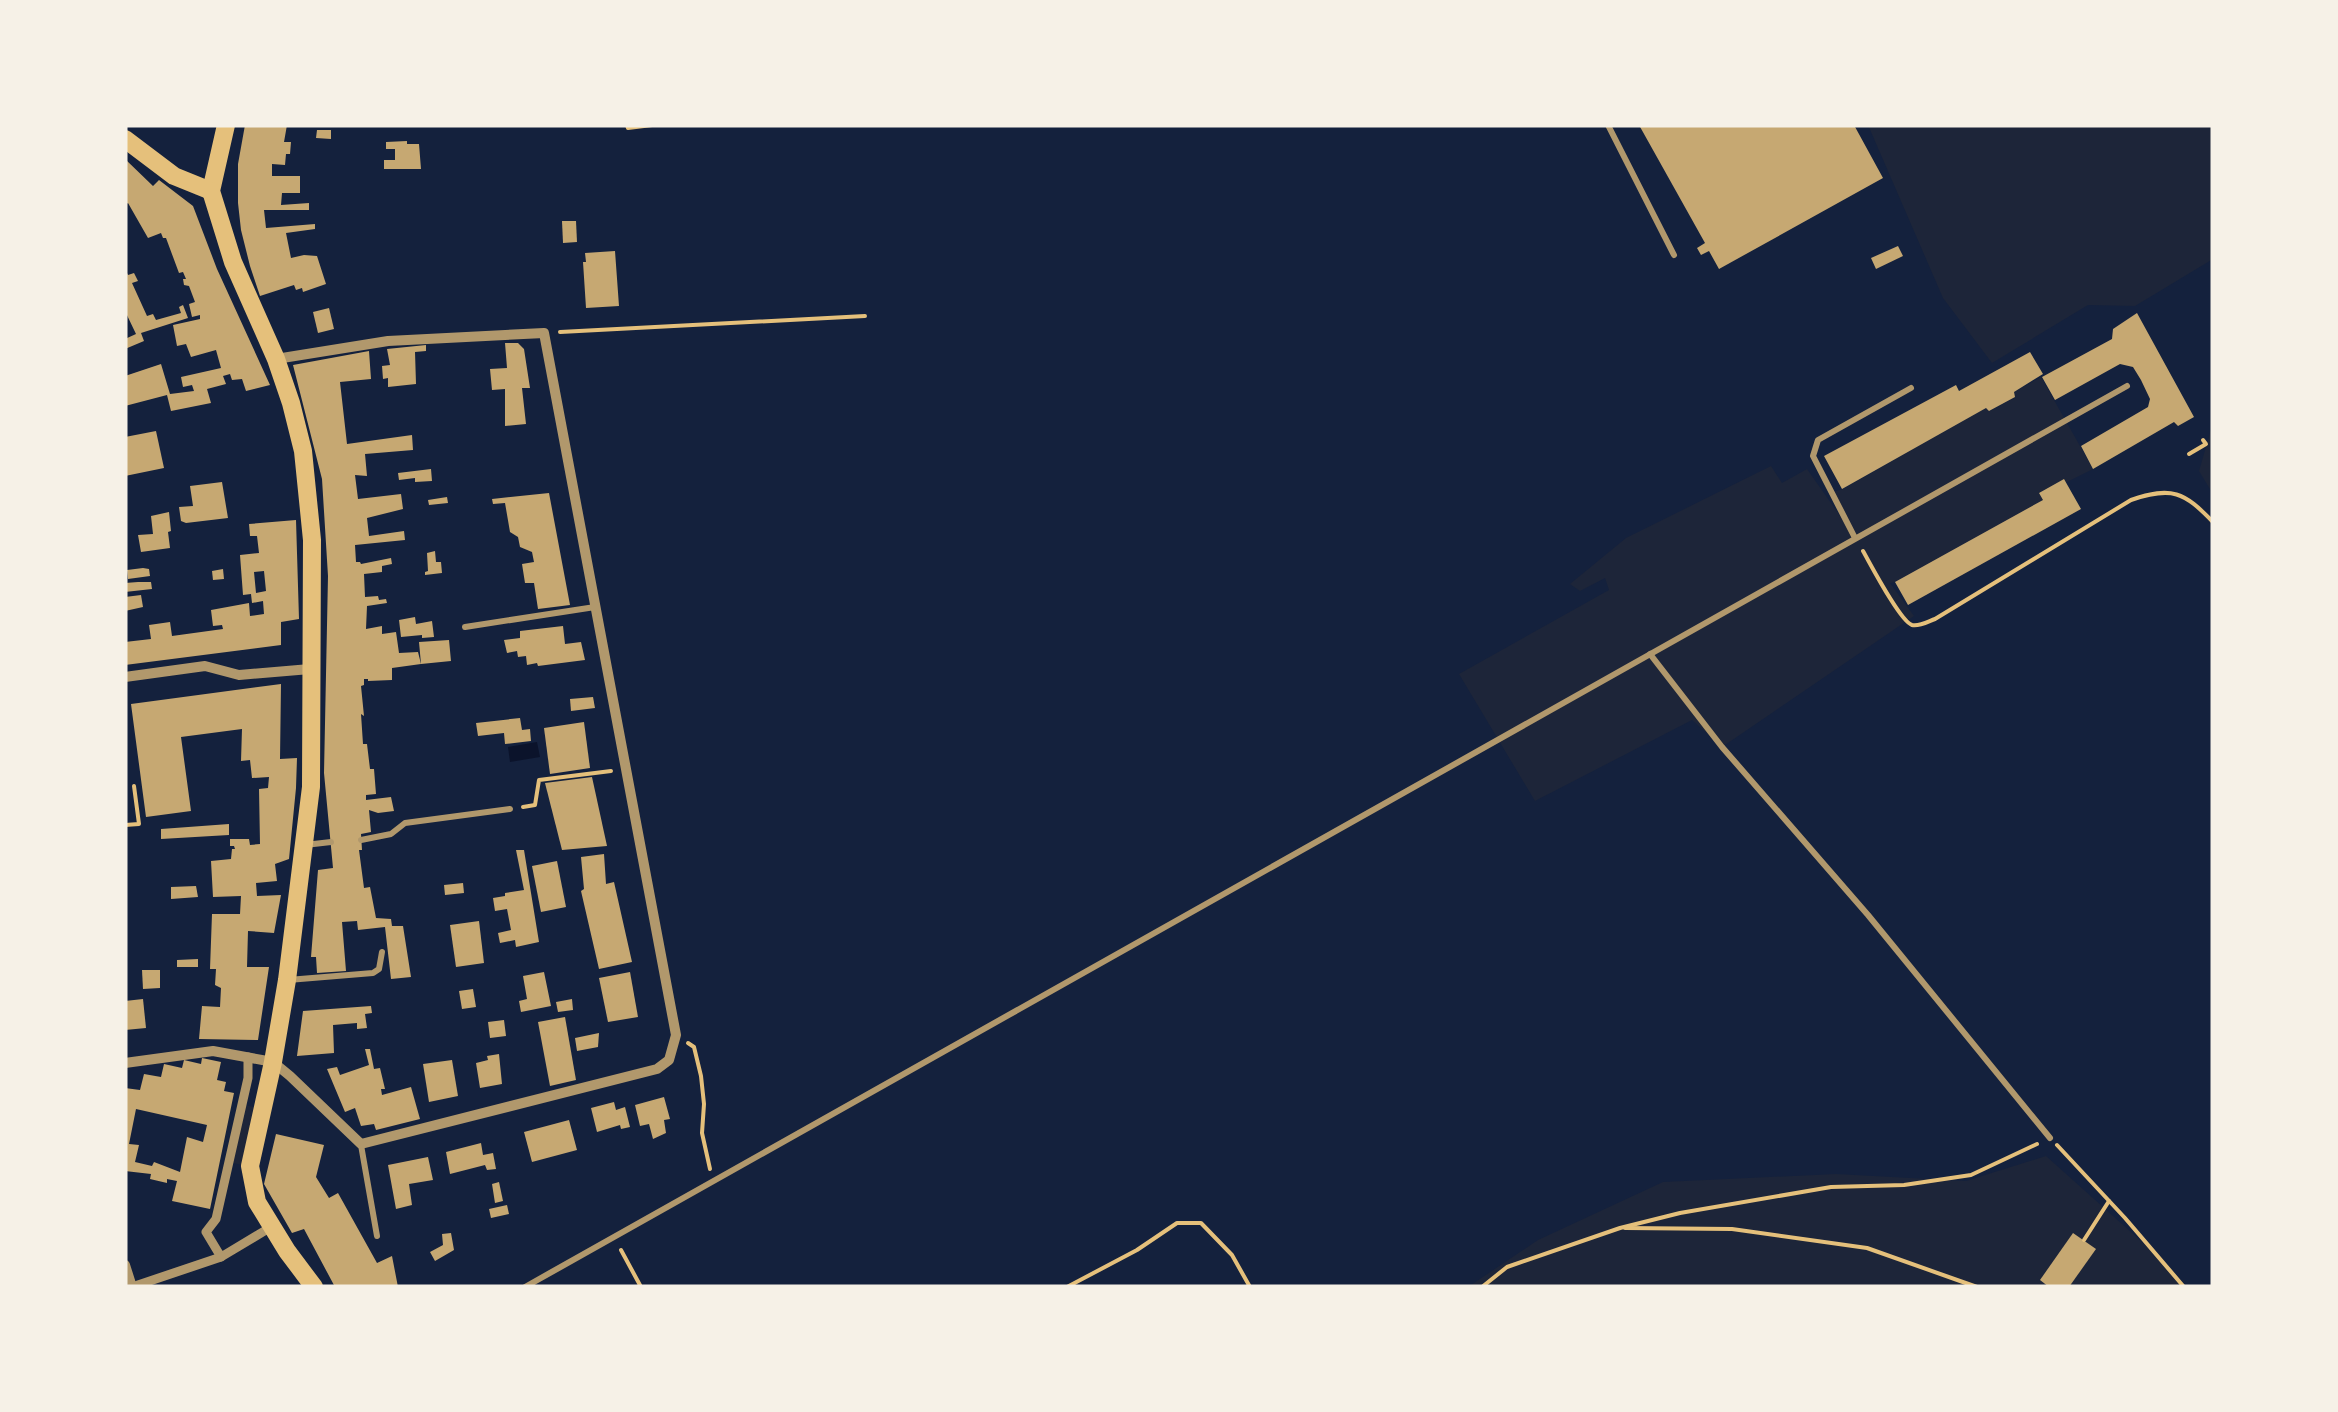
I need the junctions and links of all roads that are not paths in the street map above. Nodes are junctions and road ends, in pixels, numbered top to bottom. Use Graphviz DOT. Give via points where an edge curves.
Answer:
graph roads {
  1 [pos="226,125"];
  2 [pos="1608,125"];
  3 [pos="125,139"];
  4 [pos="211,191"];
  5 [pos="1674,255"];
  6 [pos="276,359"];
  7 [pos="2127,386"];
  8 [pos="1911,388"];
  9 [pos="1856,538"];
  10 [pos="595,606"];
  11 [pos="465,627"];
  12 [pos="1650,654"];
  13 [pos="310,669"];
  14 [pos="125,677"];
  15 [pos="510,809"];
  16 [pos="362,840"];
  17 [pos="331,842"];
  18 [pos="304,845"];
  19 [pos="382,952"];
  20 [pos="287,980"];
  21 [pos="248,1057"];
  22 [pos="272,1062"];
  23 [pos="125,1064"];
  24 [pos="2050,1138"];
  25 [pos="360,1144"];
  26 [pos="271,1227"];
  27 [pos="378,1236"];
  28 [pos="220,1257"];
  29 [pos="125,1268"];
  30 [pos="132,1287"];
  31 [pos="314,1287"];
  32 [pos="525,1287"];
  1 -- 4 [label="main road"];
  2 -- 5 [label="lane"];
  3 -- 4 [label="main road" via="174,176"];
  4 -- 6 [label="main road" via="232,262"];
  6 -- 10 [label="street" via="388,342 544,333"];
  6 -- 13 [label="main road" via="303,451 312,540"];
  7 -- 9 [label="lane"];
  8 -- 9 [label="lane" via="1818,440 1813,456"];
  9 -- 12 [label="lane"];
  10 -- 11 [label="lane"];
  10 -- 25 [label="street" via="676,1035 670,1060 657,1069"];
  12 -- 24 [label="lane"];
  12 -- 32 [label="lane"];
  13 -- 14 [label="street" via="239,675 204,666"];
  13 -- 18 [label="main road" via="311,787"];
  15 -- 16 [label="lane" via="405,823 391,834"];
  17 -- 18 [label="lane"];
  18 -- 20 [label="main road"];
  19 -- 20 [label="lane" via="373,973"];
  20 -- 22 [label="main road"];
  21 -- 22 [label="street"];
  21 -- 23 [label="street" via="213,1051"];
  21 -- 28 [label="street" via="216,1219 206,1232"];
  22 -- 25 [label="street"];
  22 -- 26 [label="main road" via="250,1166 257,1202"];
  25 -- 27 [label="lane"];
  26 -- 28 [label="street"];
  26 -- 31 [label="main road"];
  28 -- 30 [label="street"];
  29 -- 30 [label="street"];
}
